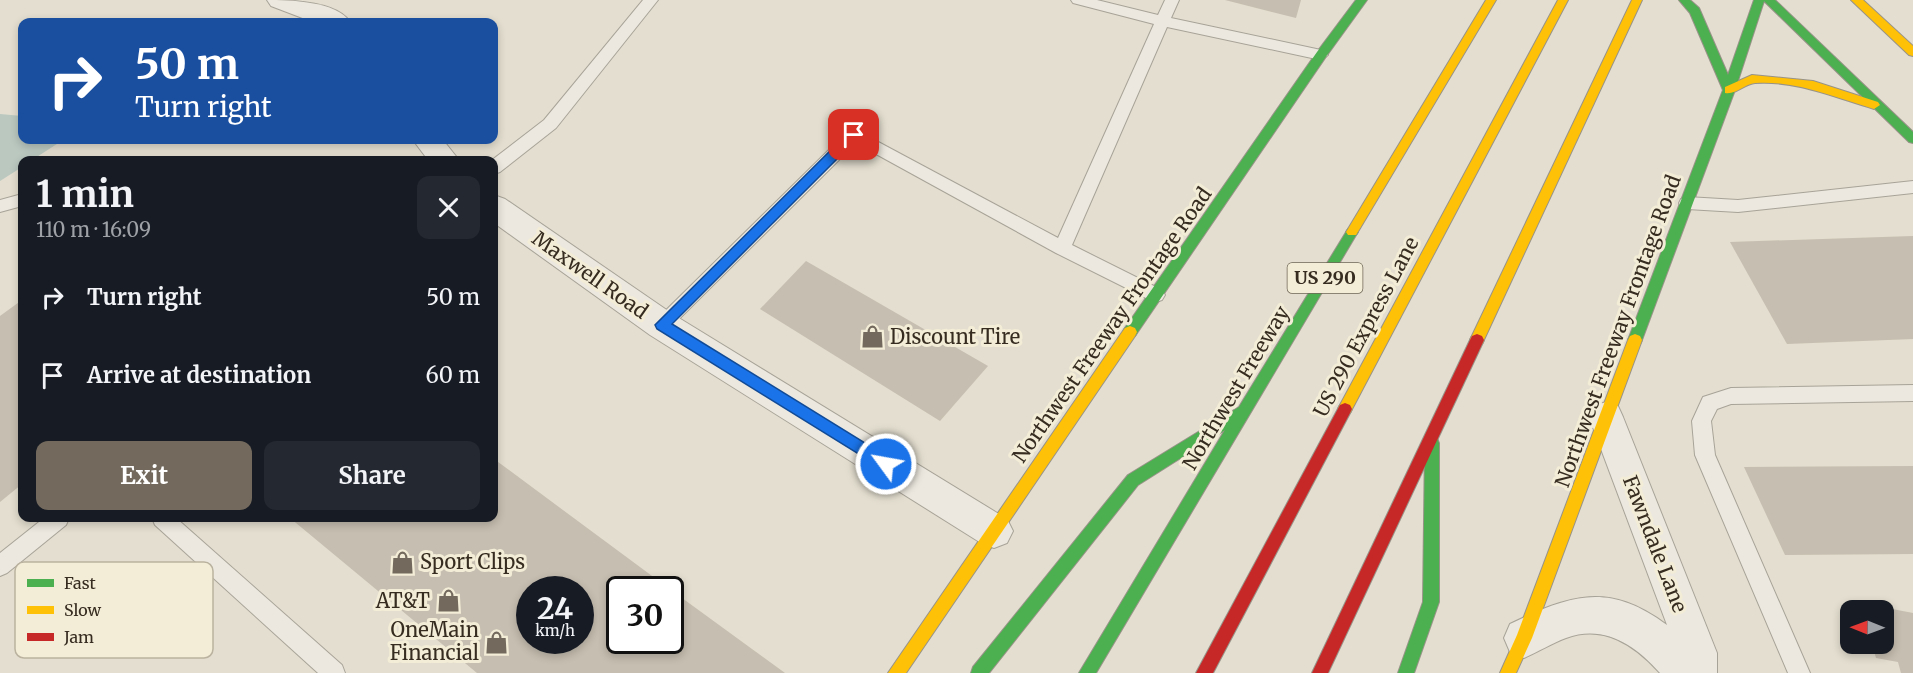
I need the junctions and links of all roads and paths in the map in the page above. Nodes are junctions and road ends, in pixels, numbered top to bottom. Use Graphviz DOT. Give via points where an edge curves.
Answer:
graph roads {
  1 [pos="280,0"];
  2 [pos="651,0"];
  3 [pos="1078,0"];
  4 [pos="1172,0"];
  5 [pos="1362,0"];
  6 [pos="1491,0"];
  7 [pos="1637,0"];
  8 [pos="1684,0"];
  9 [pos="1759,0"];
  10 [pos="1769,0"];
  11 [pos="1856,0"];
  12 [pos="1563,1"];
  13 [pos="327,18"];
  14 [pos="1163,21"];
  15 [pos="1913,52"];
  16 [pos="1321,55"];
  17 [pos="1729,90"];
  18 [pos="1880,107"];
  19 [pos="1913,139"];
  20 [pos="430,144"];
  21 [pos="440,156"];
  22 [pos="498,165"];
  23 [pos="1913,187"];
  24 [pos="18,201"];
  25 [pos="1687,202"];
  26 [pos="0,206"];
  27 [pos="498,210"];
  28 [pos="1062,248"];
  29 [pos="1156,295"];
  30 [pos="662,325"];
  31 [pos="1913,393"];
  32 [pos="1246,410"];
  33 [pos="1606,417"];
  34 [pos="1432,432"];
  35 [pos="54,522"];
  36 [pos="166,522"];
  37 [pos="994,531"];
  38 [pos="211,562"];
  39 [pos="213,564"];
  40 [pos="0,566"];
  41 [pos="1524,638"];
  42 [pos="334,673"];
  43 [pos="896,673"];
  44 [pos="979,673"];
  45 [pos="1088,673"];
  46 [pos="1204,673"];
  47 [pos="1320,673"];
  48 [pos="1406,673"];
  49 [pos="1508,673"];
  50 [pos="1683,673"];
  51 [pos="1697,673"];
  52 [pos="1799,673"];
  1 -- 13 [label="street"];
  2 -- 22 [label="lane" via="550,124"];
  3 -- 14 [label="lane"];
  4 -- 14 [label="lane"];
  5 -- 16 [label="main road, Northwest Freeway Frontage Road"];
  6 -- 32 [label="main road, Northwest Freeway / US 290"];
  7 -- 34 [label="main road"];
  8 -- 17 [label="main road" via="1695,11"];
  9 -- 17 [label="main road, Northwest Freeway Frontage Road"];
  10 -- 18 [label="main road"];
  11 -- 15 [label="main road"];
  12 -- 46 [label="main road, US 290 Express Lane"];
  14 -- 16 [label="lane"];
  14 -- 28 [label="lane"];
  16 -- 29 [label="main road, Northwest Freeway Frontage Road"];
  17 -- 18 [label="main road" via="1752,79 1813,85"];
  17 -- 25 [label="main road, Northwest Freeway Frontage Road"];
  18 -- 19 [label="main road"];
  20 -- 21 [label="street"];
  23 -- 25 [label="lane" via="1738,206"];
  24 -- 26 [label="lane"];
  25 -- 33 [label="main road, Northwest Freeway Frontage Road"];
  27 -- 30 [label="street, Maxwell Road"];
  28 -- 29 [label="lane"];
  28 -- 30 [label="lane" via="854,135"];
  29 -- 37 [label="main road, Northwest Freeway Frontage Road"];
  30 -- 37 [label="street, Maxwell Road"];
  31 -- 52 [label="lane" via="1731,396 1710,403 1701,421 1705,455"];
  32 -- 44 [label="main road" via="1133,480"];
  32 -- 45 [label="main road, Northwest Freeway / US 290"];
  33 -- 41 [label="main road, Northwest Freeway Frontage Road"];
  33 -- 51 [label="street, Fawndale Lane" via="1696,653"];
  34 -- 47 [label="main road"];
  34 -- 48 [label="main road" via="1431,602"];
  35 -- 40 [label="lane"];
  36 -- 38 [label="lane"];
  37 -- 43 [label="main road, Northwest Freeway Frontage Road"];
  39 -- 42 [label="lane"];
  41 -- 49 [label="main road, Northwest Freeway Frontage Road"];
  41 -- 50 [label="street, Fawndale Lane" via="1565,618 1596,613 1613,616 1650,635"];
}
